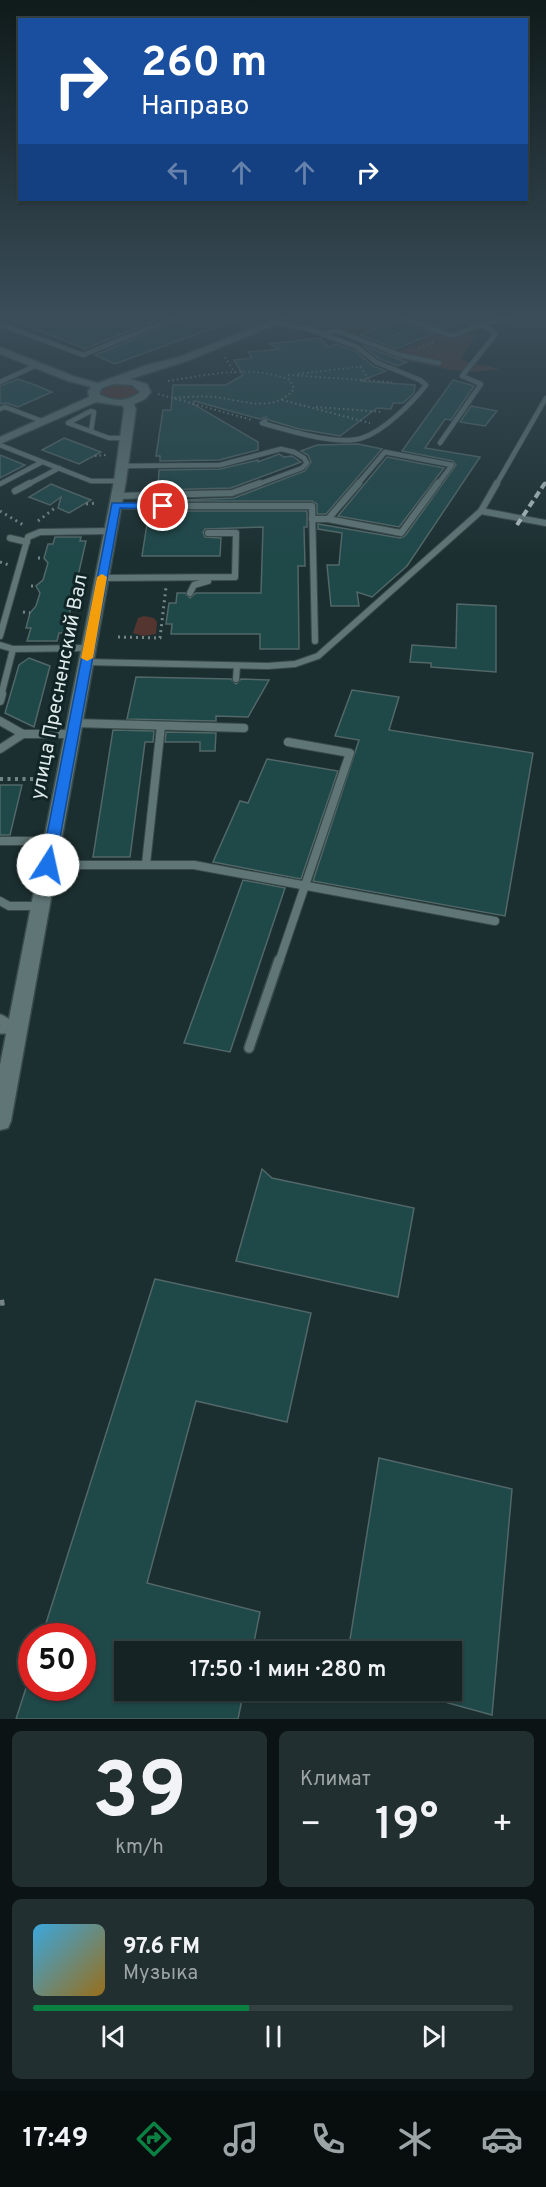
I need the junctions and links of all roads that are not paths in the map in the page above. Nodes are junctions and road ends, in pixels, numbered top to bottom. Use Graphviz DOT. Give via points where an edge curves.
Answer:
graph roads {
  1 [pos="89,396"];
  2 [pos="102,396"];
  3 [pos="141,396"];
  4 [pos="418,396"];
  5 [pos="473,396"];
  6 [pos="546,398"];
  7 [pos="0,401"];
  8 [pos="127,402"];
  9 [pos="3,408"];
  10 [pos="42,421"];
  11 [pos="263,422"];
  12 [pos="91,431"];
  13 [pos="128,438"];
  14 [pos="0,443"];
  15 [pos="440,443"];
  16 [pos="42,462"];
  17 [pos="59,468"];
  18 [pos="0,484"];
  19 [pos="119,487"];
  20 [pos="15,491"];
  21 [pos="481,511"];
  22 [pos="312,519"];
  23 [pos="328,519"];
  24 [pos="546,523"];
  25 [pos="111,531"];
  26 [pos="208,533"];
  27 [pos="10,537"];
  28 [pos="27,542"];
  29 [pos="213,577"];
  30 [pos="102,578"];
  31 [pos="190,593"];
  32 [pos="4,611"];
  33 [pos="0,636"];
  34 [pos="315,641"];
  35 [pos="0,645"];
  36 [pos="14,649"];
  37 [pos="88,655"];
  38 [pos="237,666"];
  39 [pos="236,679"];
  40 [pos="0,701"];
  41 [pos="0,721"];
  42 [pos="161,726"];
  43 [pos="244,728"];
  44 [pos="74,729"];
  45 [pos="23,734"];
  46 [pos="288,742"];
  47 [pos="0,749"];
  48 [pos="0,841"];
  49 [pos="52,841"];
  50 [pos="146,864"];
  51 [pos="48,865"];
  52 [pos="304,885"];
  53 [pos="0,900"];
  54 [pos="40,906"];
  55 [pos="495,921"];
  56 [pos="0,1019"];
  57 [pos="0,1029"];
  58 [pos="17,1029"];
  59 [pos="249,1048"];
  60 [pos="0,1121"];
  1 -- 10 [label="main road"];
  2 -- 8 [label="main road" via="110,403"];
  3 -- 8 [label="main road"];
  4 -- 11 [label="lane" via="364,438 330,439"];
  5 -- 15 [label="lane"];
  6 -- 21 [label="lane"];
  7 -- 9 [label="lane"];
  8 -- 13 [label="main road, улица Пресненский Вал"];
  9 -- 10 [label="lane"];
  10 -- 14 [label="main road"];
  12 -- 12 [label="lane" via="76,425 68,423 94,412"];
  12 -- 13 [label="lane" via="109,438"];
  13 -- 19 [label="main road, улица Пресненский Вал"];
  14 -- 16 [label="lane"];
  16 -- 17 [label="lane"];
  16 -- 18 [label="lane"];
  17 -- 19 [label="lane"];
  17 -- 20 [label="lane"];
  19 -- 19 [label="lane" via="231,493 302,468 307,461 281,449"];
  19 -- 22 [label="lane" via="312,506"];
  19 -- 25 [label="main road, улица Пресненский Вал"];
  21 -- 24 [label="lane"];
  21 -- 38 [label="lane" via="318,656 283,666"];
  22 -- 23 [label="lane"];
  22 -- 34 [label="lane"];
  23 -- 23 [label="lane" via="385,452 452,465 401,533"];
  25 -- 28 [label="lane" via="40,532 28,537"];
  25 -- 30 [label="main road, улица Пресненский Вал"];
  26 -- 29 [label="lane" via="236,533 235,577"];
  27 -- 28 [label="lane"];
  28 -- 32 [label="lane"];
  29 -- 30 [label="lane"];
  29 -- 31 [label="lane" via="194,585"];
  30 -- 37 [label="main road, улица Пресненский Вал"];
  32 -- 33 [label="lane"];
  35 -- 36 [label="lane"];
  36 -- 37 [label="lane"];
  36 -- 40 [label="lane"];
  37 -- 38 [label="lane"];
  37 -- 44 [label="main road, улица Пресненский Вал"];
  38 -- 39 [label="lane"];
  41 -- 45 [label="lane"];
  42 -- 43 [label="lane"];
  42 -- 44 [label="lane"];
  42 -- 50 [label="lane"];
  44 -- 45 [label="lane"];
  44 -- 49 [label="main road, улица Пресненский Вал"];
  45 -- 47 [label="lane"];
  46 -- 52 [label="lane" via="350,753"];
  48 -- 49 [label="lane"];
  49 -- 51 [label="main road, улица Пресненский Вал"];
  50 -- 51 [label="lane"];
  50 -- 52 [label="lane" via="194,865"];
  51 -- 54 [label="main road, улица Пресненский Вал"];
  52 -- 55 [label="lane"];
  52 -- 59 [label="lane"];
  53 -- 54 [label="lane" via="9,906"];
  54 -- 58 [label="main road, улица Пресненский Вал"];
  56 -- 58 [label="lane"];
  57 -- 58 [label="lane"];
  58 -- 60 [label="main road, улица Пресненский Вал"];
}
